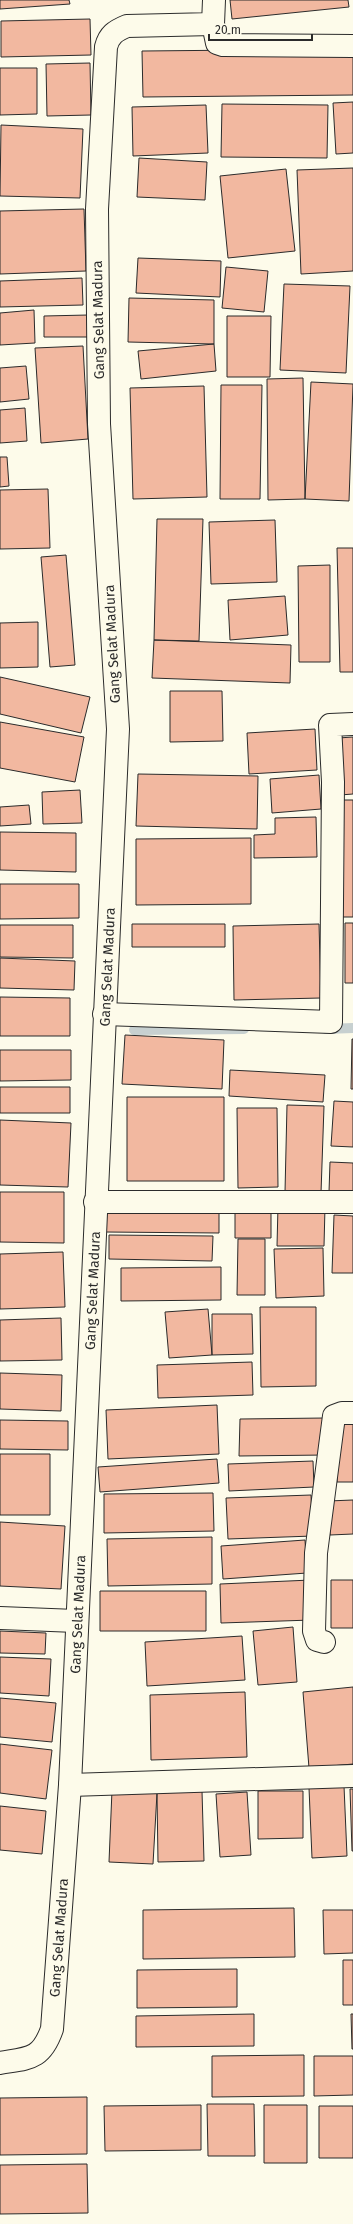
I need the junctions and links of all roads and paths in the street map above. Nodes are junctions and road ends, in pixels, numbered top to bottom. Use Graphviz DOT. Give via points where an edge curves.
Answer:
graph roads {
  1 [pos="214,0"];
  2 [pos="213,24"];
  3 [pos="353,46"];
  4 [pos="353,724"];
  5 [pos="104,1014"];
  6 [pos="95,1202"];
  7 [pos="353,1202"];
  8 [pos="353,1413"];
  9 [pos="0,1618"];
  10 [pos="76,1621"];
  11 [pos="324,1642"];
  12 [pos="353,1776"];
  13 [pos="70,1785"];
  14 [pos="0,2063"];
  1 -- 2 [label="street"];
  2 -- 3 [label="street" via="216,43 223,45"];
  2 -- 5 [label="street, Gang Selat Madura" via="127,26 109,37 106,47 96,210 99,424 118,729"];
  4 -- 5 [label="street" via="330,726 333,782 331,1022"];
  5 -- 6 [label="street, Gang Selat Madura"];
  6 -- 7 [label="street"];
  6 -- 10 [label="street, Gang Selat Madura"];
  8 -- 11 [label="street" via="334,1416 316,1553 314,1631 317,1640"];
  9 -- 10 [label="street"];
  10 -- 13 [label="street, Gang Selat Madura"];
  12 -- 13 [label="street"];
  13 -- 14 [label="street, Gang Selat Madura" via="52,2029 47,2044 33,2057"];
}
